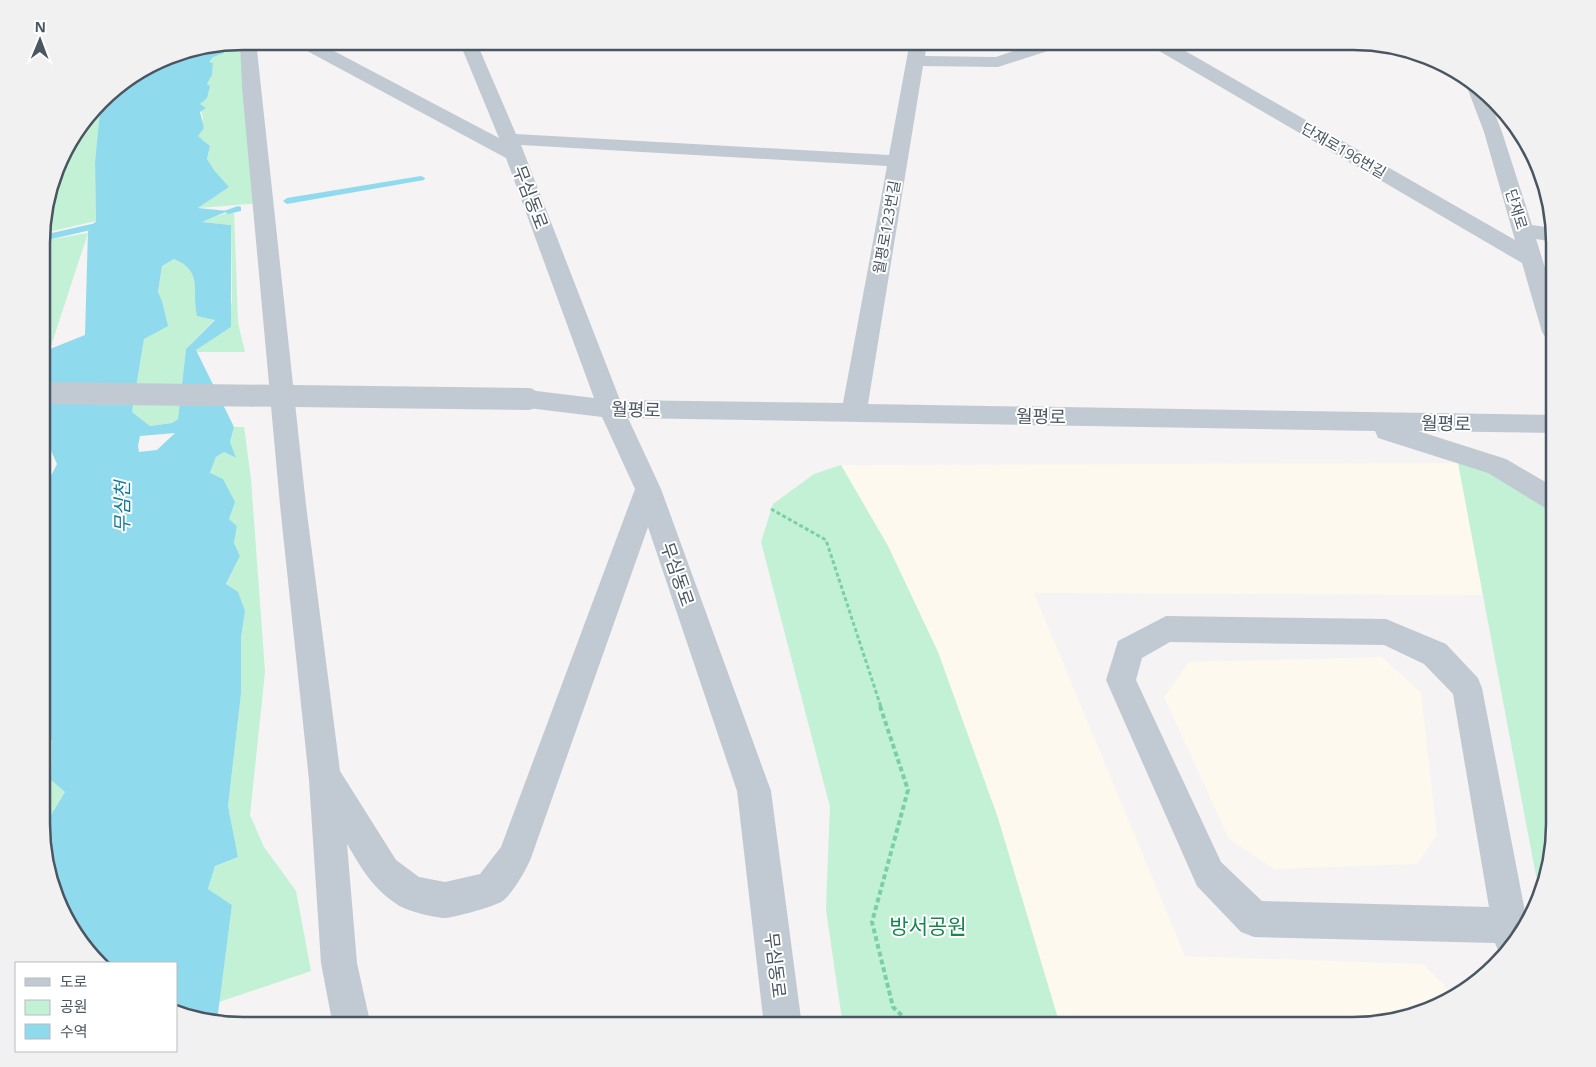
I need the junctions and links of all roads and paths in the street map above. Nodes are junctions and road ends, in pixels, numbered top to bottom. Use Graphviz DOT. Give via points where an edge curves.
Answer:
graph roads {
  1 [pos="249,50"];
  2 [pos="320,50"];
  3 [pos="471,50"];
  4 [pos="1033,50"];
  5 [pos="1172,50"];
  6 [pos="918,51"];
  7 [pos="1480,98"];
  8 [pos="512,147"];
  9 [pos="898,161"];
  10 [pos="1546,238"];
  11 [pos="1528,244"];
  12 [pos="1546,265"];
  13 [pos="1546,305"];
  14 [pos="50,393"];
  15 [pos="611,409"];
  16 [pos="854,413"];
  17 [pos="1357,421"];
  18 [pos="1546,424"];
  19 [pos="648,489"];
  20 [pos="1546,495"];
  21 [pos="771,509"];
  22 [pos="324,776"];
  23 [pos="1511,934"];
  24 [pos="350,1017"];
  25 [pos="783,1017"];
  26 [pos="903,1017"];
  1 -- 22 [label="street" via="293,505"];
  2 -- 8 [label="street"];
  3 -- 8 [label="street, 무심동로"];
  4 -- 6 [label="street" via="998,62"];
  5 -- 11 [label="street, 단재로196번길"];
  6 -- 9 [label="street, 월평로123번길"];
  7 -- 11 [label="street, 단재로"];
  8 -- 9 [label="street, 무심동로"];
  8 -- 15 [label="street, 무심동로"];
  9 -- 16 [label="street, 월평로123번길"];
  10 -- 11 [label="street"];
  11 -- 12 [label="street"];
  11 -- 13 [label="street, 단재로"];
  14 -- 15 [label="street, 월평로, bridge" via="528,399"];
  15 -- 16 [label="street, 월평로"];
  15 -- 19 [label="street, 무심동로"];
  16 -- 17 [label="street, 월평로"];
  17 -- 18 [label="street, 월평로"];
  17 -- 20 [label="street" via="1497,466"];
  19 -- 22 [label="street" via="514,858 490,889 445,900 411,893 384,872"];
  19 -- 25 [label="street, 무심동로" via="754,791"];
  21 -- 26 [label="path" via="826,540 908,790 872,922 892,1007"];
  22 -- 24 [label="street" via="340,963"];
  23 -- 23 [label="street" via="1467,688 1435,654 1386,632 1166,629 1129,650 1121,680 1209,874 1254,919"];
}
